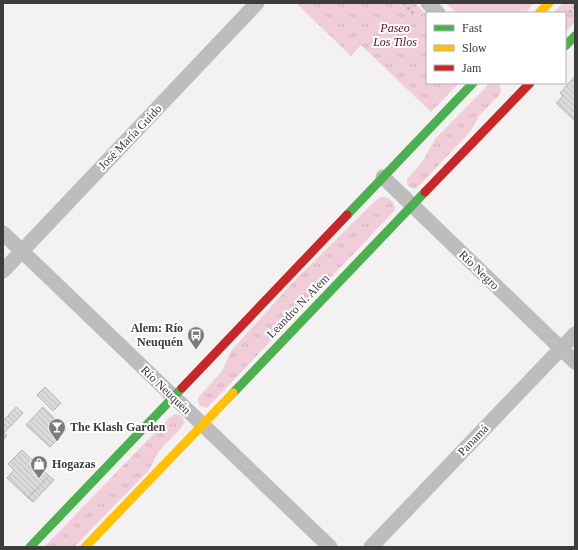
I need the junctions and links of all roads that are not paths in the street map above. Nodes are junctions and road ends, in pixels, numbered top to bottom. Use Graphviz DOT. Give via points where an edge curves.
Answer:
graph roads {
  1 [pos="257,3"];
  2 [pos="428,3"];
  3 [pos="549,3"];
  4 [pos="437,12"];
  5 [pos="540,12"];
  6 [pos="575,36"];
  7 [pos="566,45"];
  8 [pos="471,84"];
  9 [pos="520,86"];
  10 [pos="383,177"];
  11 [pos="412,205"];
  12 [pos="3,234"];
  13 [pos="22,251"];
  14 [pos="3,271"];
  15 [pos="575,334"];
  16 [pos="561,349"];
  17 [pos="575,362"];
  18 [pos="173,397"];
  19 [pos="202,424"];
  20 [pos="30,547"];
  21 [pos="85,547"];
  22 [pos="330,547"];
  23 [pos="371,547"];
  1 -- 13 [label="street, José María Guido"];
  2 -- 4 [label="street"];
  3 -- 5 [label="main road"];
  6 -- 7 [label="main road"];
  8 -- 10 [label="main road"];
  9 -- 11 [label="main road, Leandro N. Alem"];
  10 -- 11 [label="street, Río Negro"];
  10 -- 18 [label="main road"];
  11 -- 16 [label="street, Río Negro"];
  11 -- 19 [label="main road, Leandro N. Alem"];
  12 -- 13 [label="street, Río Neuquén"];
  13 -- 14 [label="street, José María Guido"];
  13 -- 18 [label="street, Río Neuquén"];
  15 -- 16 [label="street, Panamá"];
  16 -- 17 [label="street, Río Negro"];
  16 -- 23 [label="street, Panamá"];
  18 -- 19 [label="street, Río Neuquén"];
  18 -- 20 [label="main road"];
  19 -- 21 [label="main road, Leandro N. Alem"];
  19 -- 22 [label="street, Río Neuquén"];
}
